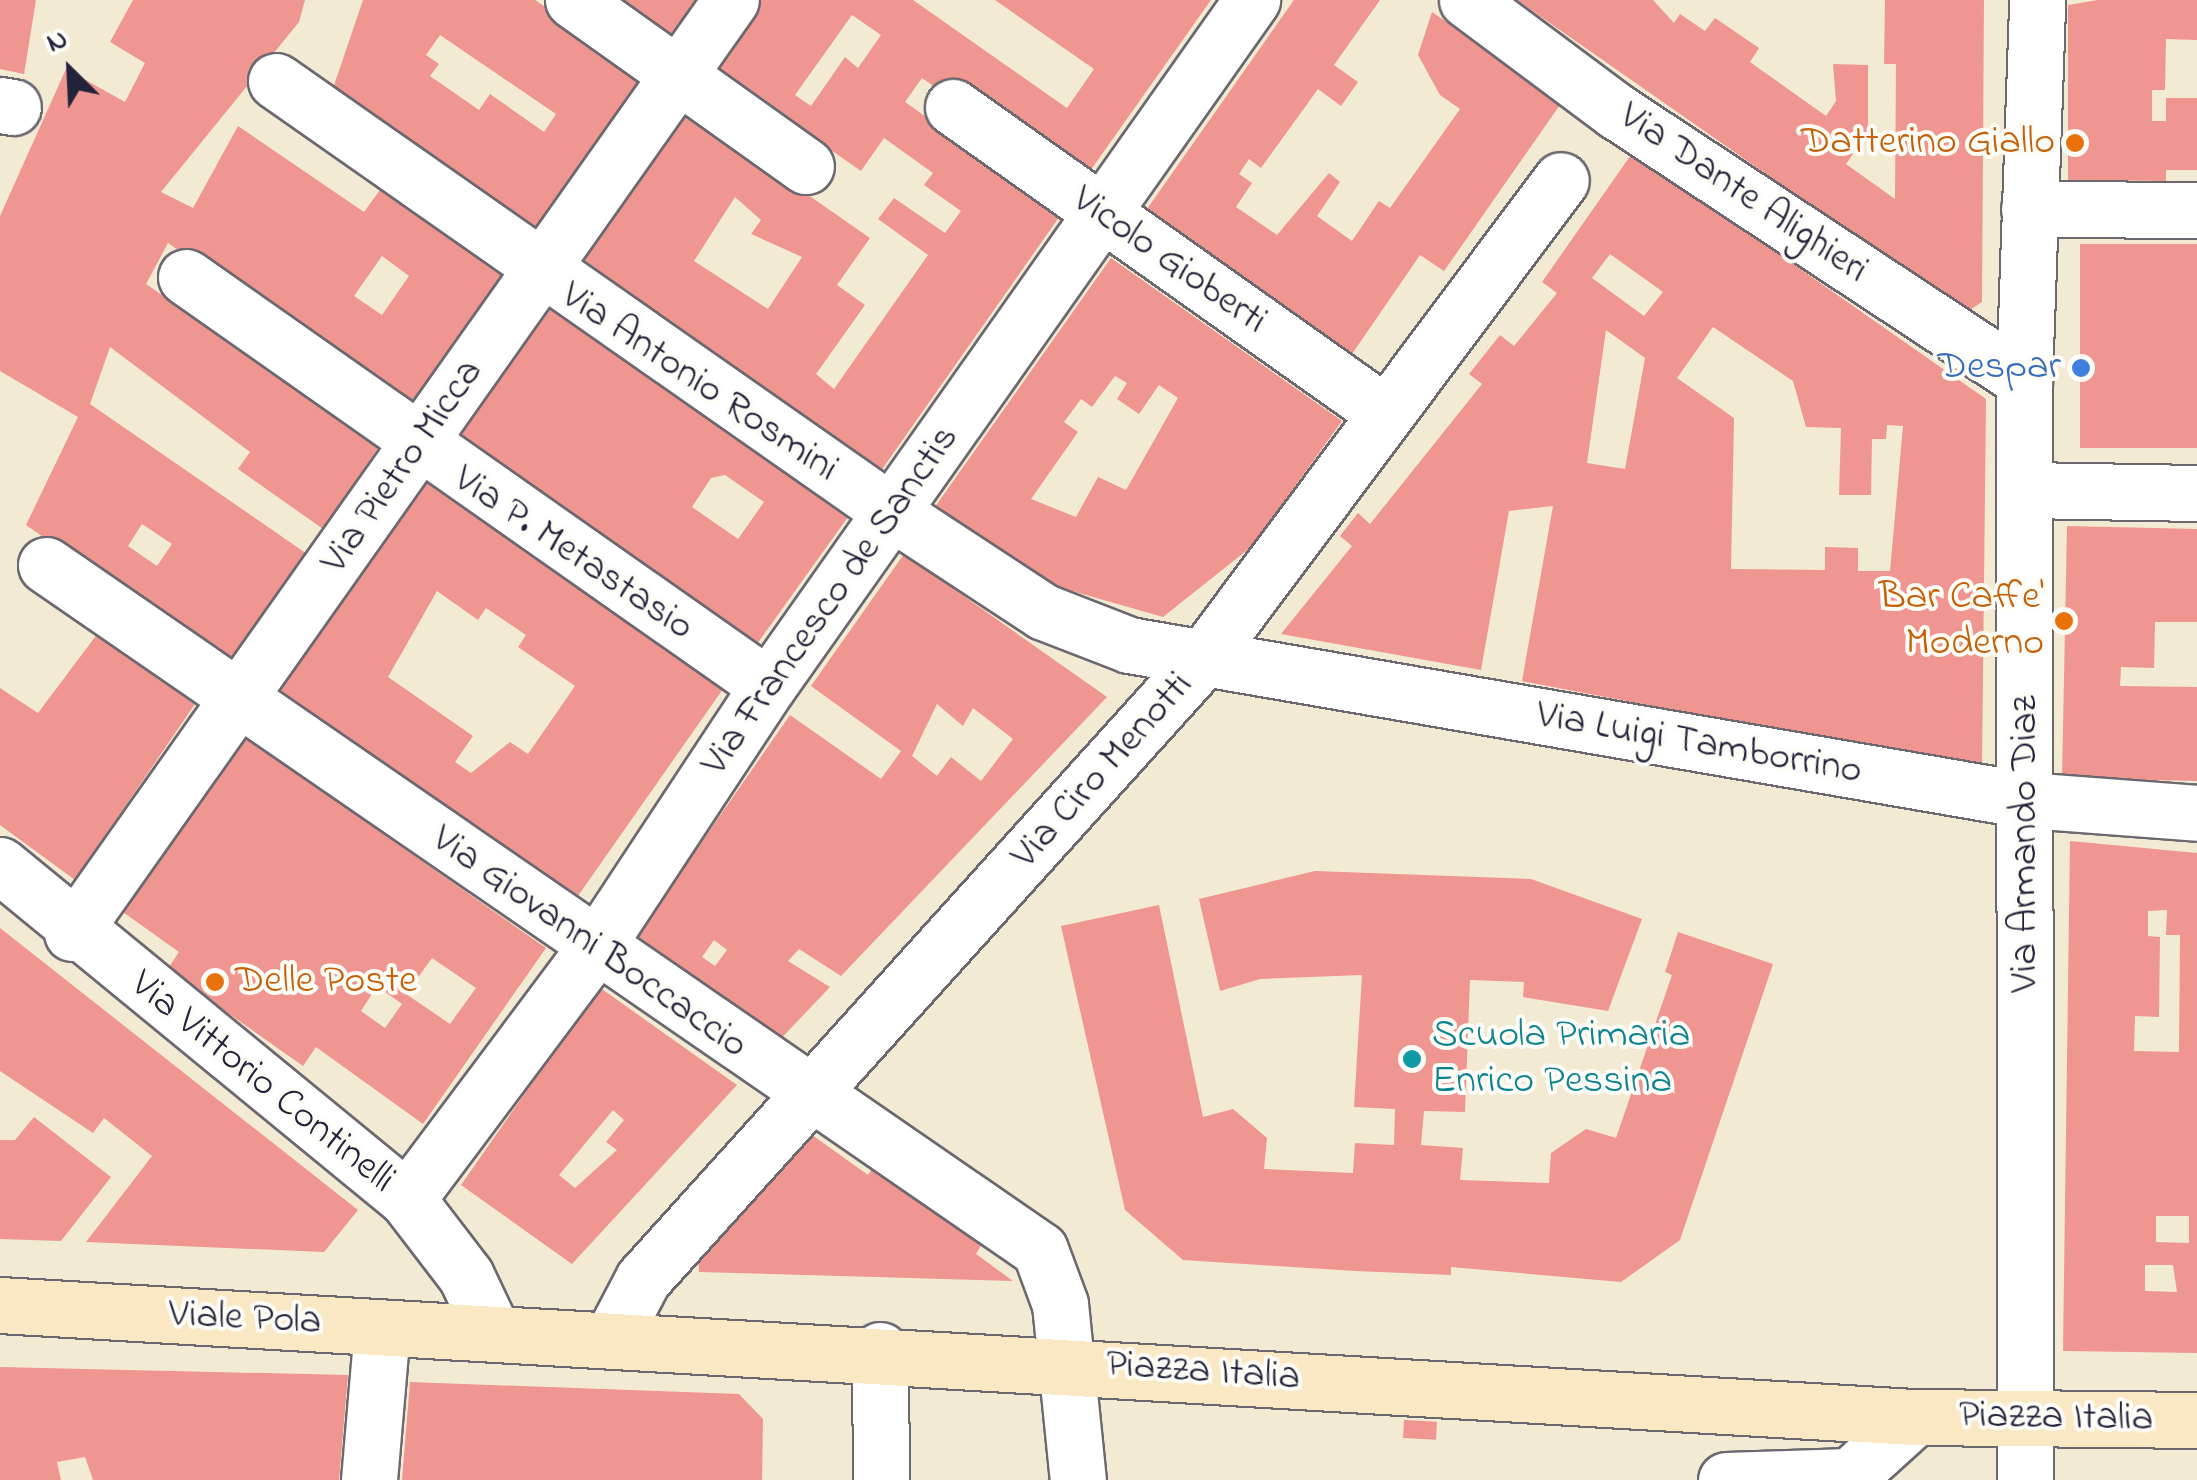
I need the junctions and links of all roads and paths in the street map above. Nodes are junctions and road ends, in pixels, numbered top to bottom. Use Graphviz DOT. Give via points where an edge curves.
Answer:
graph roads {
  1 [pos="574,0"];
  2 [pos="731,0"];
  3 [pos="1252,0"];
  4 [pos="1467,0"];
  5 [pos="2037,0"];
  6 [pos="680,72"];
  7 [pos="276,81"];
  8 [pos="953,106"];
  9 [pos="806,166"];
  10 [pos="1561,180"];
  11 [pos="2029,209"];
  12 [pos="2197,210"];
  13 [pos="1105,216"];
  14 [pos="536,272"];
  15 [pos="186,277"];
  16 [pos="2024,380"];
  17 [pos="1385,413"];
  18 [pos="418,448"];
  19 [pos="2026,490"];
  20 [pos="2197,494"];
  21 [pos="890,512"];
  22 [pos="46,565"];
  23 [pos="1202,660"];
  24 [pos="768,686"];
  25 [pos="240,697"];
  26 [pos="2026,800"];
  27 [pos="2197,813"];
  28 [pos="0,865"];
  29 [pos="72,932"];
  30 [pos="595,948"];
  31 [pos="805,1096"];
  32 [pos="407,1199"];
  33 [pos="0,1305"];
  34 [pos="382,1328"];
  35 [pos="490,1329"];
  36 [pos="614,1334"];
  37 [pos="880,1350"];
  38 [pos="1064,1362"];
  39 [pos="1915,1417"];
  40 [pos="2024,1419"];
  41 [pos="2197,1420"];
  42 [pos="369,1480"];
  43 [pos="880,1480"];
  44 [pos="1078,1480"];
  45 [pos="1726,1480"];
  46 [pos="2025,1480"];
  1 -- 6 [label="street"];
  2 -- 6 [label="street, Via Pietro Micca"];
  3 -- 13 [label="street, Via Francesco de Sanctis"];
  4 -- 16 [label="street, Via Dante Alighieri" via="1616,111"];
  5 -- 11 [label="street, Via Armando Diaz"];
  6 -- 9 [label="street"];
  6 -- 14 [label="street, Via Pietro Micca"];
  7 -- 14 [label="street, Via Antonio Rosmini"];
  8 -- 13 [label="street, Vicolo Gioberti"];
  10 -- 17 [label="street, Via Ciro Menotti"];
  11 -- 12 [label="street"];
  11 -- 16 [label="street, Via Armando Diaz"];
  13 -- 17 [label="street, Vicolo Gioberti"];
  13 -- 21 [label="street, Via Francesco de Sanctis"];
  14 -- 18 [label="street, Via Pietro Micca"];
  14 -- 21 [label="street, Via Antonio Rosmini"];
  15 -- 18 [label="street, Via P. Metastasio"];
  16 -- 19 [label="street, Via Armando Diaz"];
  17 -- 23 [label="street, Via Ciro Menotti"];
  18 -- 24 [label="street, Via P. Metastasio"];
  18 -- 25 [label="street, Via Pietro Micca"];
  19 -- 20 [label="street"];
  19 -- 26 [label="street, Via Armando Diaz"];
  21 -- 23 [label="street, Via Antonio Rosmini" via="1044,612 1129,645"];
  21 -- 24 [label="street, Via Francesco de Sanctis"];
  22 -- 25 [label="street, Via Giovanni Boccaccio"];
  23 -- 26 [label="street, Via Luigi Tamborrino"];
  23 -- 31 [label="street, Via Ciro Menotti"];
  24 -- 30 [label="street, Via Francesco de Sanctis"];
  25 -- 29 [label="street, Via Pietro Micca"];
  25 -- 30 [label="street, Via Giovanni Boccaccio"];
  26 -- 27 [label="street, Via Luigi Tamborrino"];
  26 -- 40 [label="street, Via Armando Diaz"];
  28 -- 29 [label="street, Via Vittorio Continelli"];
  29 -- 32 [label="street, Via Vittorio Continelli"];
  30 -- 31 [label="street, Via Giovanni Boccaccio"];
  30 -- 32 [label="street, Via Francesco de Sanctis"];
  31 -- 36 [label="street, Via Ciro Menotti" via="642,1278"];
  31 -- 38 [label="street, Via Giovanni Boccaccio" via="1040,1250 1060,1304"];
  32 -- 35 [label="street, Via Vittorio Continelli" via="466,1276"];
  33 -- 34 [label="street, Viale Pola"];
  34 -- 35 [label="street, Viale Pola"];
  34 -- 42 [label="street"];
  35 -- 36 [label="street, Piazza Italia"];
  36 -- 37 [label="street, Piazza Italia"];
  37 -- 38 [label="street, Piazza Italia"];
  37 -- 43 [label="street"];
  38 -- 39 [label="street, Piazza Italia"];
  38 -- 44 [label="street, Via Giovanni Boccaccio"];
  39 -- 40 [label="street, Piazza Italia"];
  39 -- 45 [label="street, Piazza Italia" via="1850,1476"];
  40 -- 41 [label="street, Piazza Italia"];
  40 -- 46 [label="street, Via Armando Diaz"];
}
